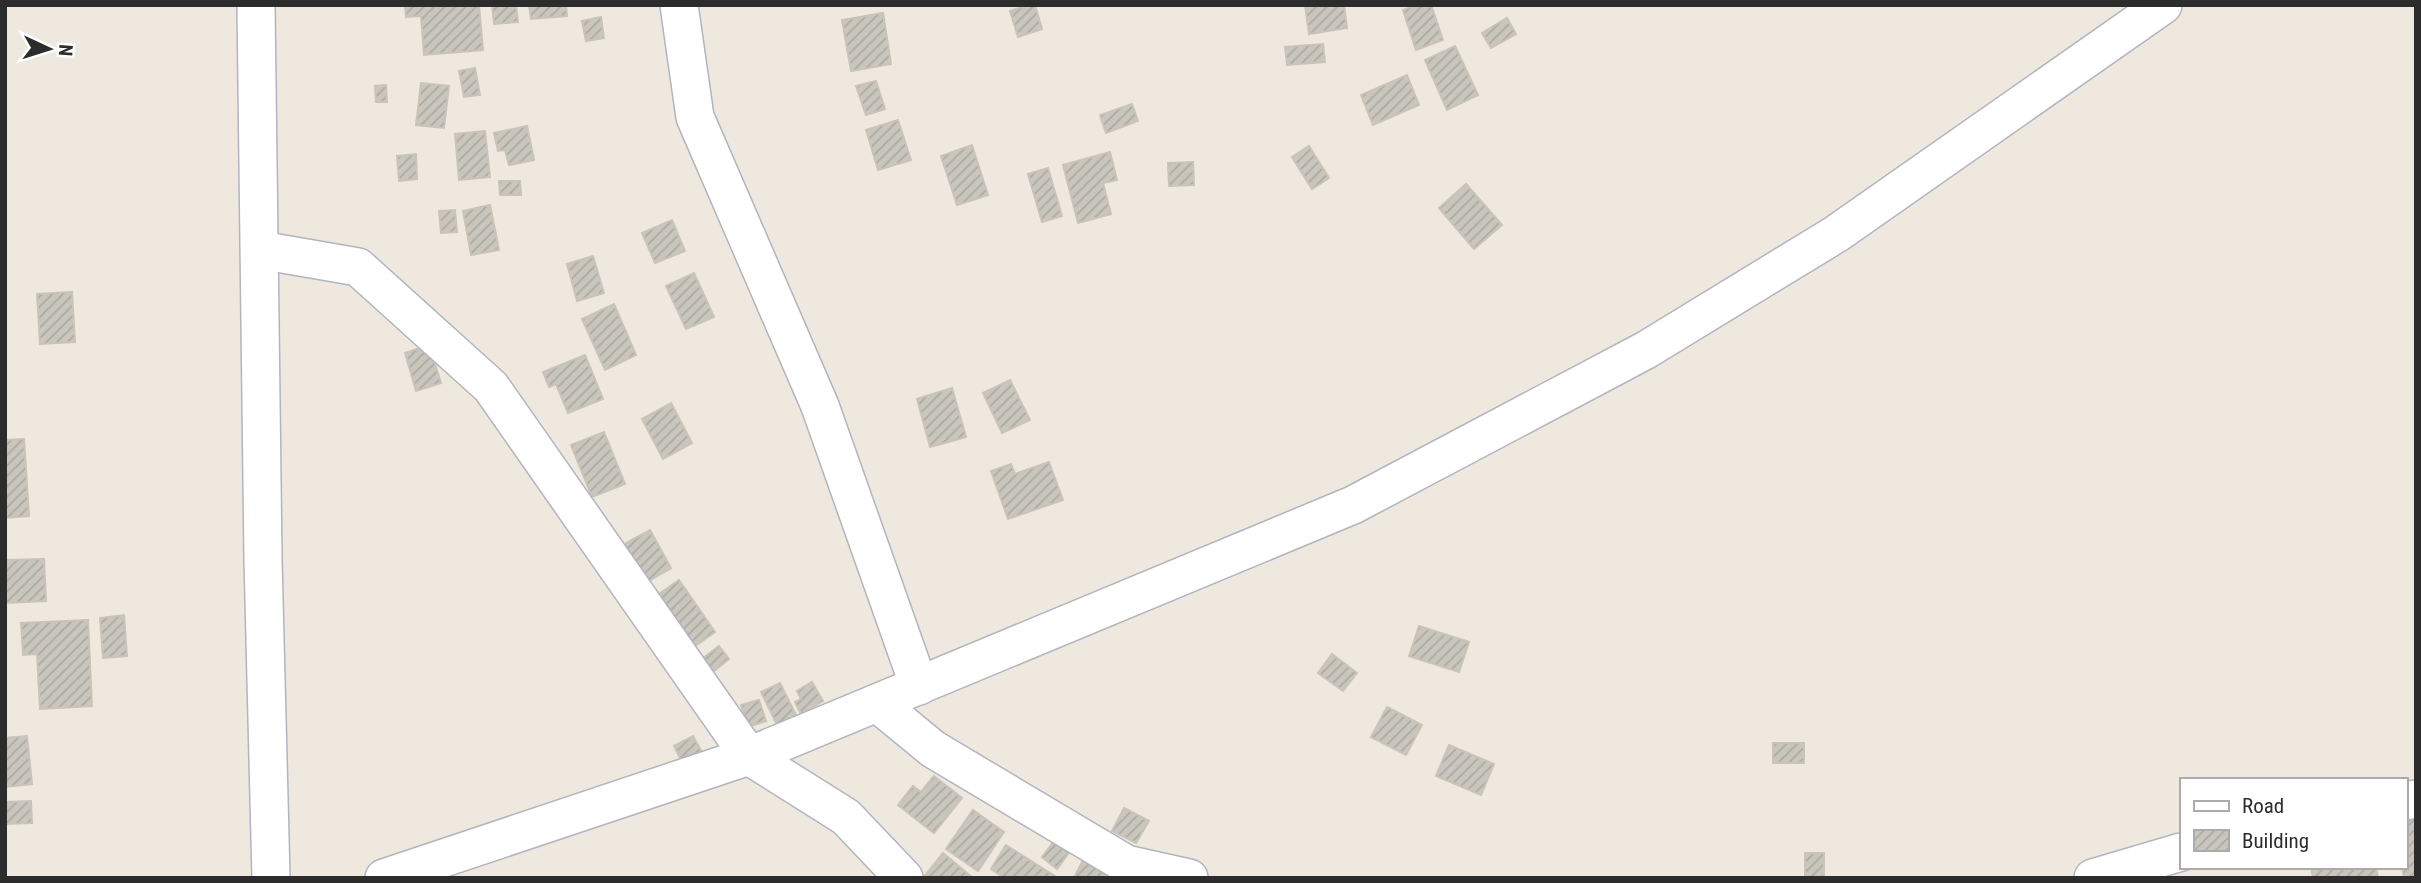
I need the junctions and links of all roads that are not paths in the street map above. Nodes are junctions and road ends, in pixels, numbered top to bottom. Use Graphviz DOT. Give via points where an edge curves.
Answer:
graph roads {
  1 [pos="256,5"];
  2 [pos="679,5"];
  3 [pos="2163,5"];
  4 [pos="260,250"];
  5 [pos="919,686"];
  6 [pos="877,703"];
  7 [pos="749,756"];
  8 [pos="2180,852"];
  9 [pos="271,878"];
  10 [pos="384,878"];
  11 [pos="905,878"];
  12 [pos="1189,878"];
  13 [pos="2093,878"];
  1 -- 4 [label="street"];
  2 -- 5 [label="street" via="695,117 820,406"];
  3 -- 5 [label="street" via="1836,234 1646,350 1353,505"];
  4 -- 7 [label="street" via="358,267 491,387"];
  4 -- 9 [label="street"];
  5 -- 6 [label="street"];
  6 -- 7 [label="street"];
  6 -- 12 [label="street" via="933,749 1126,864"];
  7 -- 10 [label="street"];
  7 -- 11 [label="street" via="846,817"];
  8 -- 13 [label="street"];
}
